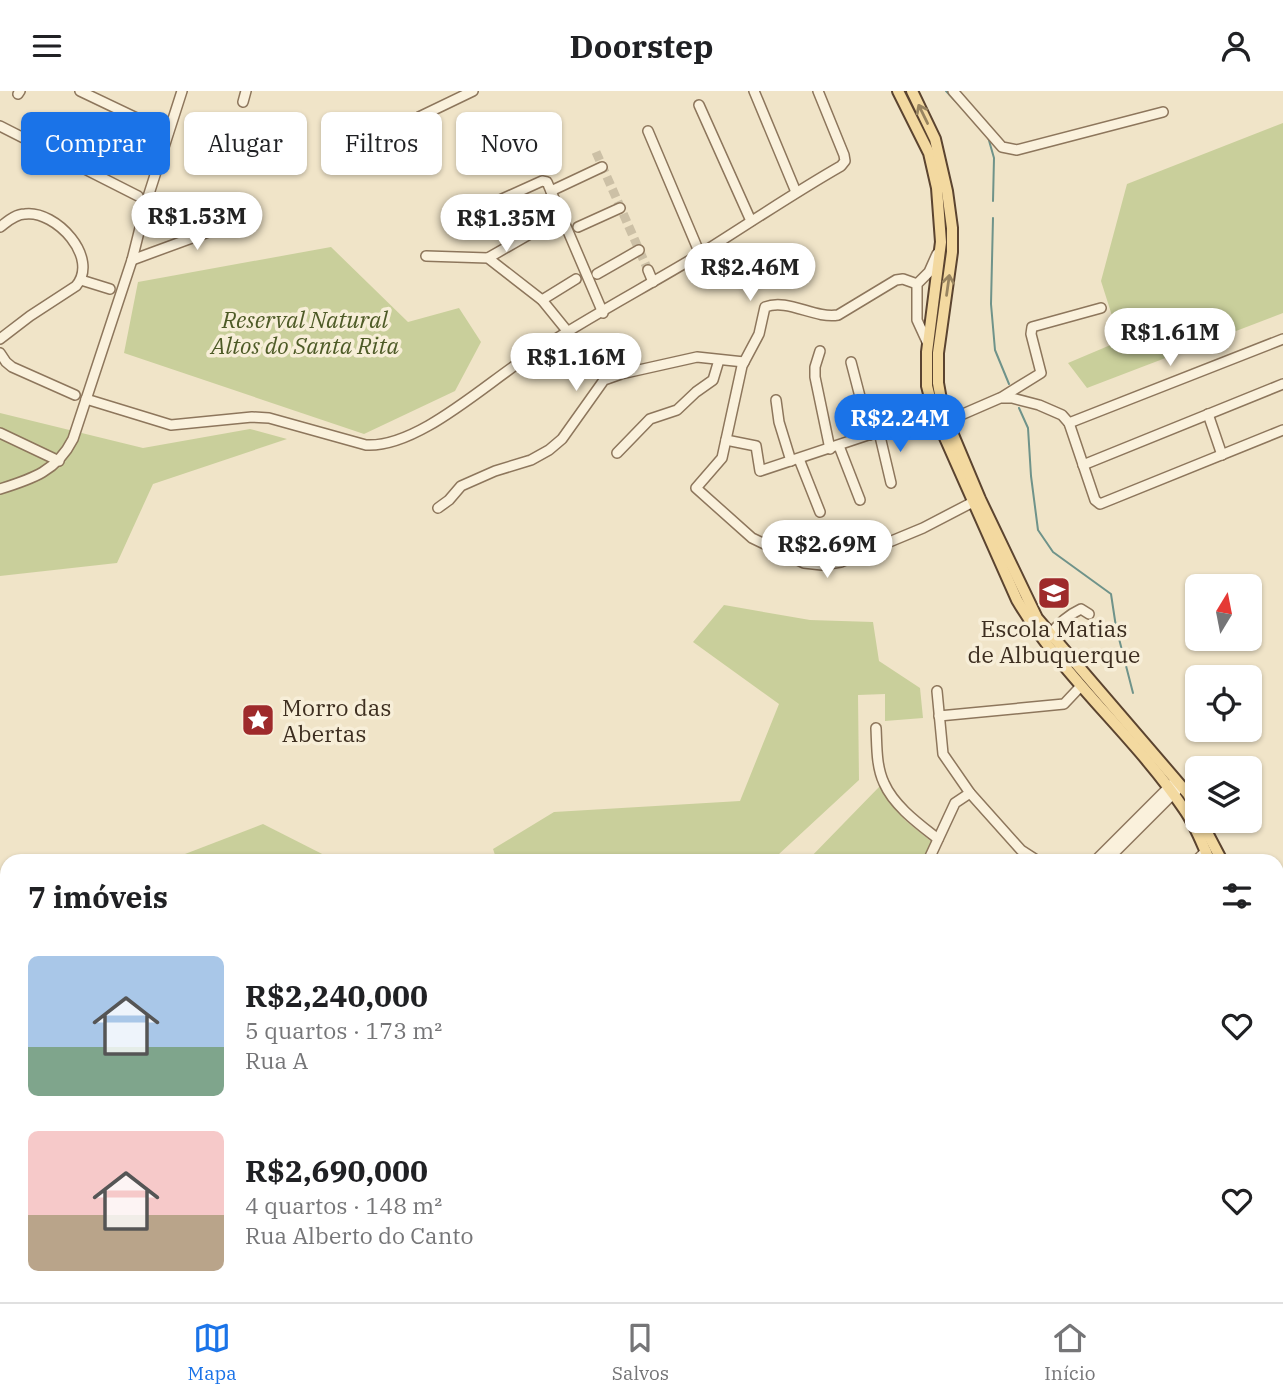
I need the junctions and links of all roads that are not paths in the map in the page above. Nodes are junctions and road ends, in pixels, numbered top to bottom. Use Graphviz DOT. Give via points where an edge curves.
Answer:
graph roads {
  1 [pos="80,91"];
  2 [pos="182,91"];
  3 [pos="246,91"];
  4 [pos="473,91"];
  5 [pos="754,91"];
  6 [pos="818,91"];
  7 [pos="898,91"];
  8 [pos="912,91"];
  9 [pos="953,91"];
  10 [pos="243,102"];
  11 [pos="699,105"];
  12 [pos="124,112"];
  13 [pos="429,112"];
  14 [pos="1163,112"];
  15 [pos="170,127"];
  16 [pos="1,128"];
  17 [pos="648,131"];
  18 [pos="602,167"];
  19 [pos="156,175"];
  20 [pos="551,191"];
  21 [pos="796,192"];
  22 [pos="138,196"];
  23 [pos="491,204"];
  24 [pos="620,208"];
  25 [pos="561,216"];
  26 [pos="241,220"];
  27 [pos="751,221"];
  28 [pos="0,227"];
  29 [pos="578,227"];
  30 [pos="941,242"];
  31 [pos="639,250"];
  32 [pos="952,252"];
  33 [pos="700,254"];
  34 [pos="426,256"];
  35 [pos="488,258"];
  36 [pos="132,260"];
  37 [pos="648,271"];
  38 [pos="597,275"];
  39 [pos="576,279"];
  40 [pos="81,280"];
  41 [pos="653,282"];
  42 [pos="917,284"];
  43 [pos="110,289"];
  44 [pos="542,300"];
  45 [pos="1101,308"];
  46 [pos="603,313"];
  47 [pos="944,317"];
  48 [pos="917,320"];
  49 [pos="930,327"];
  50 [pos="560,328"];
  51 [pos="0,339"];
  52 [pos="1283,339"];
  53 [pos="928,344"];
  54 [pos="820,351"];
  55 [pos="0,353"];
  56 [pos="719,361"];
  57 [pos="744,362"];
  58 [pos="851,362"];
  59 [pos="1283,384"];
  60 [pos="75,395"];
  61 [pos="1000,398"];
  62 [pos="86,399"];
  63 [pos="776,400"];
  64 [pos="934,413"];
  65 [pos="1208,414"];
  66 [pos="947,421"];
  67 [pos="1069,423"];
  68 [pos="1283,430"];
  69 [pos="0,432"];
  70 [pos="875,434"];
  71 [pos="0,439"];
  72 [pos="726,440"];
  73 [pos="835,448"];
  74 [pos="617,453"];
  75 [pos="1222,455"];
  76 [pos="795,460"];
  77 [pos="59,461"];
  78 [pos="1083,465"];
  79 [pos="891,483"];
  80 [pos="0,489"];
  81 [pos="860,501"];
  82 [pos="973,502"];
  83 [pos="438,508"];
  84 [pos="820,512"];
  85 [pos="1089,614"];
  86 [pos="1049,636"];
  87 [pos="1080,687"];
  88 [pos="937,691"];
  89 [pos="939,716"];
  90 [pos="876,728"];
  91 [pos="1175,787"];
  92 [pos="970,793"];
  93 [pos="1185,798"];
  94 [pos="1207,833"];
  95 [pos="938,839"];
  96 [pos="931,854"];
  97 [pos="1027,854"];
  98 [pos="1103,854"];
  99 [pos="1113,854"];
  100 [pos="1207,854"];
  101 [pos="1218,854"];
  1 -- 12 [label="street"];
  2 -- 15 [label="street"];
  3 -- 10 [label="street"];
  4 -- 13 [label="street"];
  5 -- 21 [label="street"];
  6 -- 21 [label="street" via="845,161"];
  7 -- 30 [label="main road" via="929,153"];
  32 -- 8 [label="main road, one-way" via="947,191 935,139"];
  9 -- 14 [label="street" via="1002,147 1017,150"];
  11 -- 27 [label="street"];
  16 -- 22 [label="street"];
  17 -- 33 [label="street"];
  18 -- 20 [label="street"];
  19 -- 36 [label="street"];
  20 -- 23 [label="street" via="544,181"];
  20 -- 25 [label="street"];
  21 -- 27 [label="street"];
  24 -- 29 [label="street"];
  25 -- 35 [label="street"];
  25 -- 46 [label="street"];
  26 -- 36 [label="street"];
  27 -- 33 [label="street"];
  28 -- 40 [label="street" via="27,213 55,223 76,243"];
  30 -- 32 [label="main road"];
  30 -- 42 [label="street" via="929,272"];
  30 -- 49 [label="main road"];
  31 -- 38 [label="street"];
  47 -- 32 [label="main road, one-way"];
  33 -- 41 [label="street"];
  34 -- 35 [label="street"];
  35 -- 44 [label="street"];
  36 -- 62 [label="street"];
  37 -- 41 [label="street"];
  39 -- 44 [label="street"];
  40 -- 43 [label="street"];
  40 -- 51 [label="street"];
  41 -- 46 [label="street"];
  42 -- 48 [label="street"];
  42 -- 57 [label="street" via="896,280 828,316 769,305"];
  44 -- 50 [label="street"];
  45 -- 61 [label="street" via="1032,327 1041,373"];
  46 -- 50 [label="street"];
  47 -- 49 [label="main road"];
  47 -- 66 [label="main road" via="938,383"];
  48 -- 49 [label="street"];
  48 -- 53 [label="street"];
  49 -- 53 [label="main road"];
  50 -- 62 [label="street" via="453,411 377,446 269,418 171,425"];
  52 -- 67 [label="street"];
  53 -- 64 [label="main road" via="928,386"];
  54 -- 73 [label="street" via="815,377"];
  55 -- 60 [label="street" via="12,367"];
  56 -- 57 [label="street"];
  56 -- 74 [label="street" via="713,380 677,410 650,419"];
  56 -- 83 [label="street" via="697,357 604,380 549,450 461,486"];
  57 -- 72 [label="street"];
  58 -- 70 [label="street"];
  59 -- 65 [label="street"];
  61 -- 66 [label="street"];
  61 -- 67 [label="street" via="1039,405"];
  62 -- 77 [label="street" via="73,439"];
  63 -- 76 [label="street" via="779,422"];
  64 -- 70 [label="street"];
  64 -- 82 [label="main road"];
  65 -- 75 [label="street"];
  65 -- 78 [label="street"];
  66 -- 86 [label="main road" via="1017,579"];
  67 -- 78 [label="street"];
  68 -- 75 [label="street"];
  69 -- 77 [label="street"];
  70 -- 73 [label="street"];
  70 -- 79 [label="street"];
  71 -- 77 [label="street"];
  72 -- 76 [label="street" via="756,446 761,471"];
  72 -- 82 [label="street" via="722,458 696,488 752,538 804,562 822,565 851,558"];
  73 -- 76 [label="street"];
  73 -- 81 [label="street"];
  75 -- 78 [label="street" via="1100,504"];
  76 -- 84 [label="street"];
  77 -- 80 [label="street" via="37,478"];
  82 -- 87 [label="main road" via="1017,600"];
  85 -- 86 [label="street" via="1080,609 1054,627"];
  86 -- 91 [label="main road"];
  87 -- 89 [label="street" via="1064,704"];
  87 -- 91 [label="main road"];
  88 -- 89 [label="street"];
  89 -- 92 [label="street" via="943,754"];
  90 -- 95 [label="street" via="884,784 911,818"];
  91 -- 93 [label="main road"];
  91 -- 98 [label="street"];
  91 -- 99 [label="street"];
  91 -- 100 [label="main road"];
  92 -- 95 [label="street" via="955,803"];
  92 -- 97 [label="street"];
  94 -- 101 [label="main road"];
  95 -- 96 [label="street"];
}
